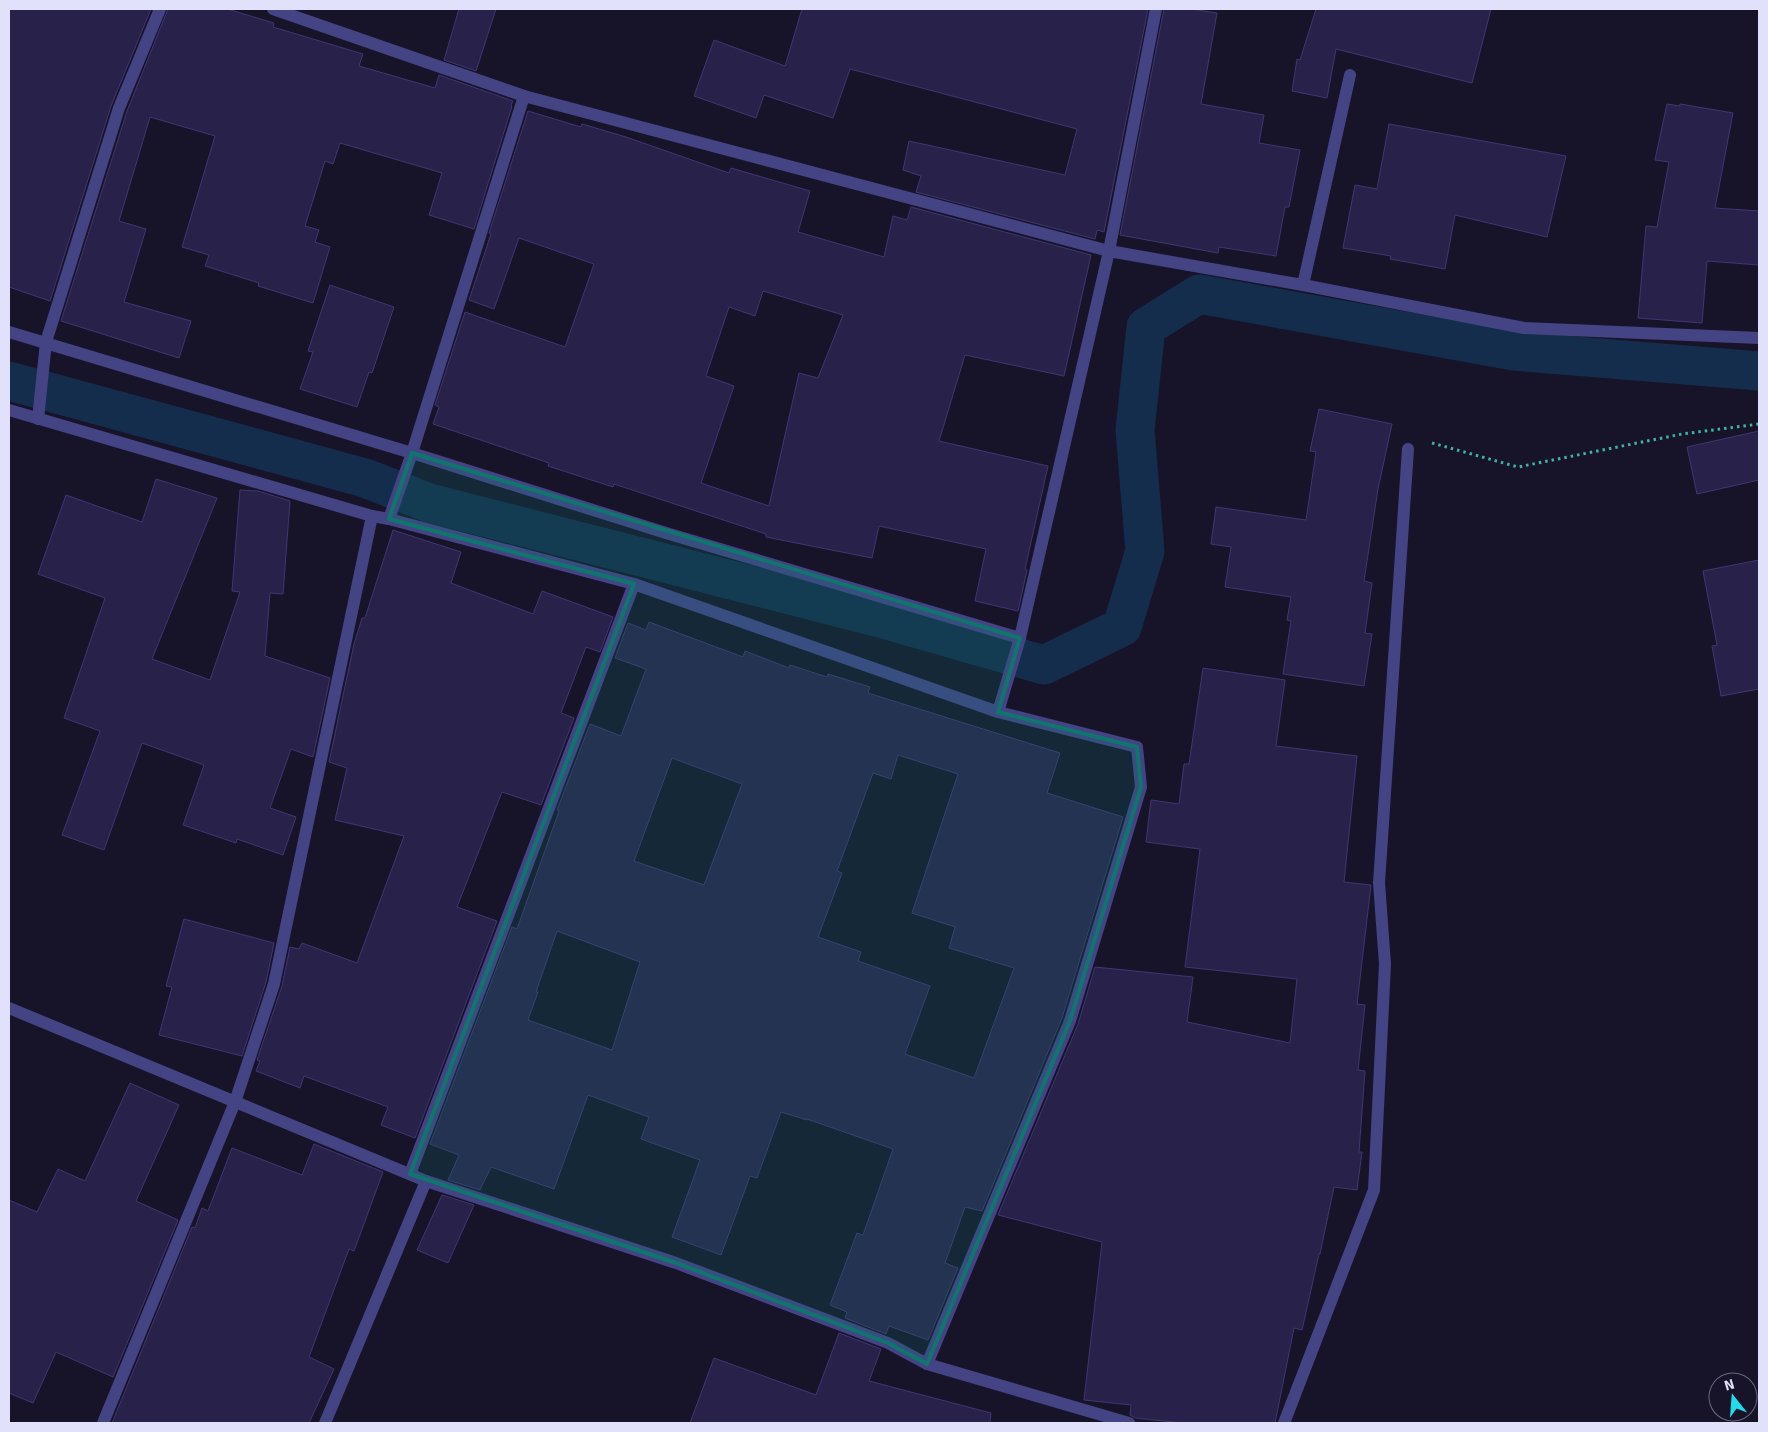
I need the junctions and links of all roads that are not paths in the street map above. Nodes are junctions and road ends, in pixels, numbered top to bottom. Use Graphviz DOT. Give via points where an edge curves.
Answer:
graph roads {
  1 [pos="160,9"];
  2 [pos="273,9"];
  3 [pos="1156,9"];
  4 [pos="1350,75"];
  5 [pos="524,96"];
  6 [pos="1109,251"];
  7 [pos="1304,284"];
  8 [pos="9,332"];
  9 [pos="1759,338"];
  10 [pos="46,342"];
  11 [pos="9,410"];
  12 [pos="38,419"];
  13 [pos="1408,449"];
  14 [pos="412,453"];
  15 [pos="372,516"];
  16 [pos="389,519"];
  17 [pos="634,584"];
  18 [pos="1020,638"];
  19 [pos="998,712"];
  20 [pos="9,1008"];
  21 [pos="235,1102"];
  22 [pos="410,1174"];
  23 [pos="426,1181"];
  24 [pos="927,1364"];
  25 [pos="103,1423"];
  26 [pos="325,1423"];
  27 [pos="1128,1423"];
  28 [pos="1284,1423"];
  1 -- 10 [label="street" via="119,108"];
  2 -- 5 [label="street"];
  3 -- 6 [label="street"];
  4 -- 7 [label="street"];
  5 -- 6 [label="street"];
  5 -- 14 [label="street"];
  6 -- 7 [label="street"];
  6 -- 18 [label="street"];
  7 -- 9 [label="street" via="1524,328"];
  8 -- 10 [label="street"];
  10 -- 12 [label="street"];
  10 -- 14 [label="street"];
  11 -- 12 [label="street"];
  12 -- 15 [label="street"];
  13 -- 28 [label="street" via="1378,883 1384,964 1374,1190"];
  14 -- 16 [label="street"];
  14 -- 18 [label="street" via="666,533"];
  15 -- 16 [label="street"];
  15 -- 21 [label="street" via="274,984"];
  16 -- 17 [label="street"];
  17 -- 19 [label="street"];
  17 -- 22 [label="street"];
  18 -- 19 [label="street"];
  19 -- 24 [label="street" via="1137,747 1140,787 1070,1021"];
  20 -- 21 [label="street"];
  21 -- 22 [label="street"];
  21 -- 25 [label="street"];
  22 -- 23 [label="street"];
  23 -- 24 [label="street" via="676,1263 888,1343"];
  23 -- 26 [label="street"];
  24 -- 27 [label="street"];
}
